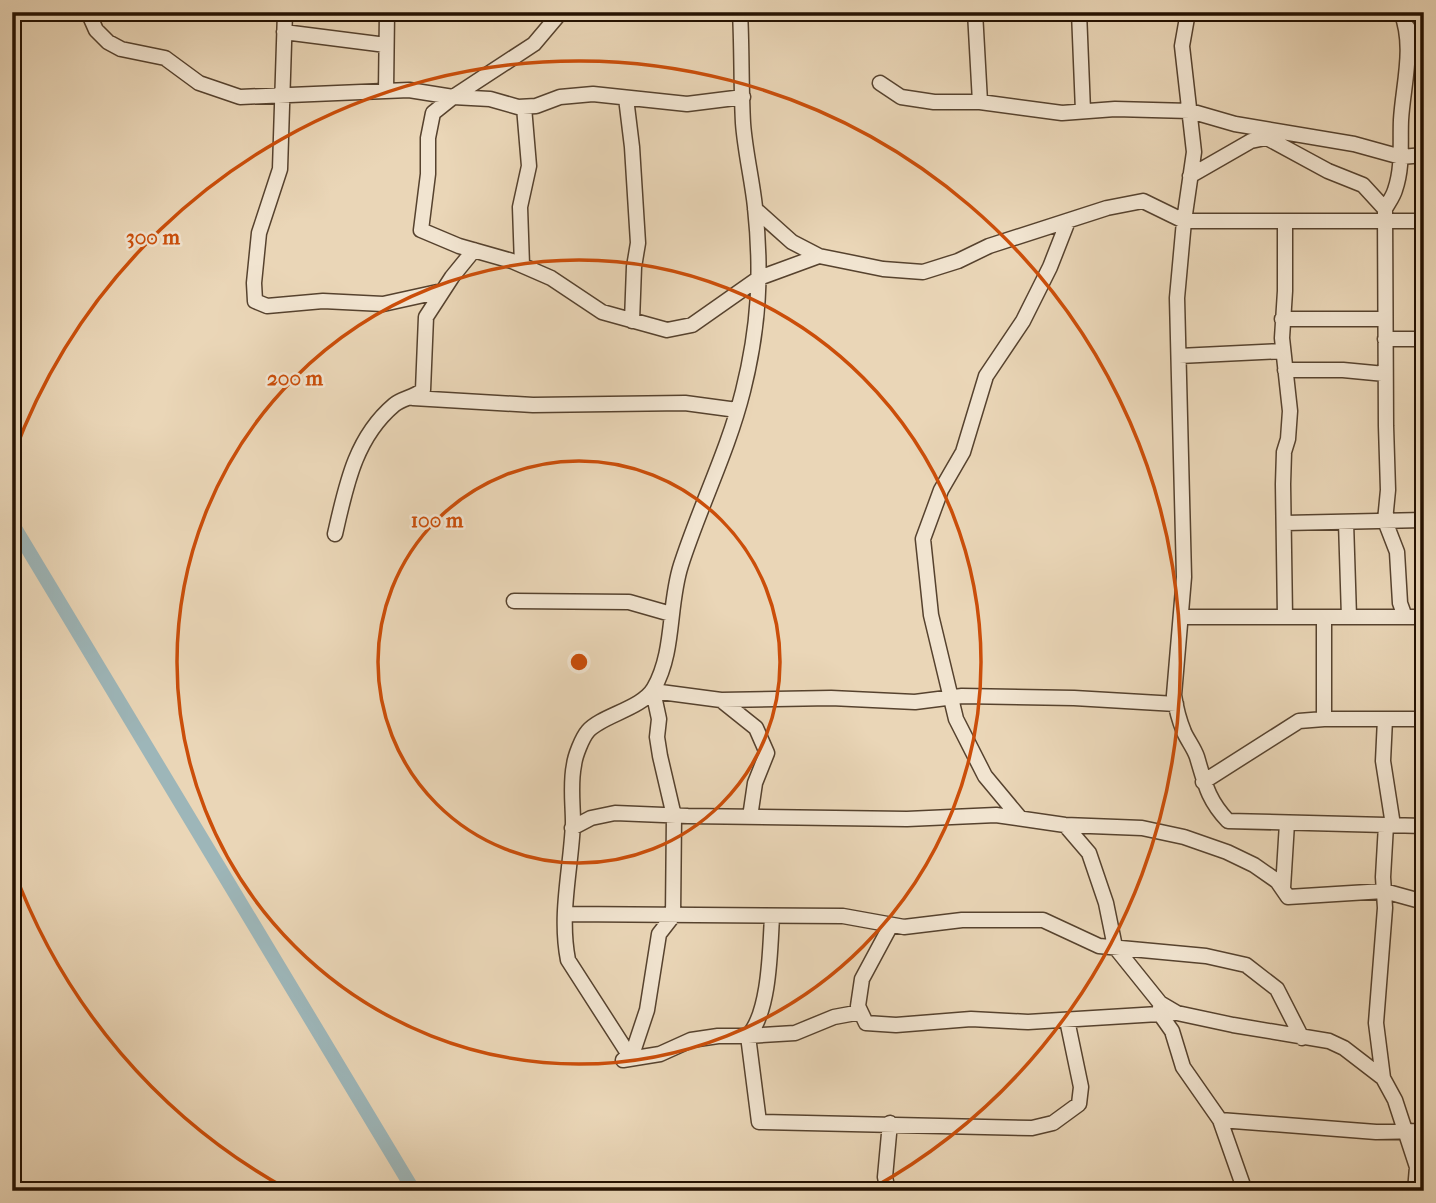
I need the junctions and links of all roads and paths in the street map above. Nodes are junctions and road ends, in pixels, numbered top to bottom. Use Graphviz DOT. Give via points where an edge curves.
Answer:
graph roads {
  1 [pos="88,12"];
  2 [pos="285,12"];
  3 [pos="387,12"];
  4 [pos="561,12"];
  5 [pos="740,12"];
  6 [pos="975,12"];
  7 [pos="1079,12"];
  8 [pos="1188,12"];
  9 [pos="1404,19"];
  10 [pos="284,32"];
  11 [pos="386,45"];
  12 [pos="1424,52"];
  13 [pos="880,83"];
  14 [pos="386,91"];
  15 [pos="282,95"];
  16 [pos="453,97"];
  17 [pos="743,97"];
  18 [pos="625,98"];
  19 [pos="980,102"];
  20 [pos="524,107"];
  21 [pos="1083,111"];
  22 [pos="1190,111"];
  23 [pos="1247,126"];
  24 [pos="1283,133"];
  25 [pos="1265,138"];
  26 [pos="1424,155"];
  27 [pos="1401,157"];
  28 [pos="1190,176"];
  29 [pos="755,209"];
  30 [pos="1385,216"];
  31 [pos="1068,221"];
  32 [pos="1184,221"];
  33 [pos="1424,221"];
  34 [pos="1285,222"];
  35 [pos="474,250"];
  36 [pos="819,256"];
  37 [pos="522,265"];
  38 [pos="759,278"];
  39 [pos="442,292"];
  40 [pos="1282,319"];
  41 [pos="1385,319"];
  42 [pos="632,321"];
  43 [pos="1385,339"];
  44 [pos="1424,339"];
  45 [pos="1283,351"];
  46 [pos="1179,356"];
  47 [pos="1285,370"];
  48 [pos="1385,374"];
  49 [pos="413,398"];
  50 [pos="737,410"];
  51 [pos="1424,520"];
  52 [pos="1385,521"];
  53 [pos="1346,522"];
  54 [pos="1285,523"];
  55 [pos="335,534"];
  56 [pos="514,601"];
  57 [pos="671,614"];
  58 [pos="1182,617"];
  59 [pos="1285,617"];
  60 [pos="1324,617"];
  61 [pos="1349,617"];
  62 [pos="1405,617"];
  63 [pos="1424,617"];
  64 [pos="653,691"];
  65 [pos="950,698"];
  66 [pos="721,700"];
  67 [pos="1176,704"];
  68 [pos="1325,719"];
  69 [pos="1385,719"];
  70 [pos="1424,719"];
  71 [pos="1203,782"];
  72 [pos="674,816"];
  73 [pos="750,817"];
  74 [pos="1020,818"];
  75 [pos="1287,823"];
  76 [pos="1065,825"];
  77 [pos="1389,825"];
  78 [pos="1424,826"];
  79 [pos="572,828"];
  80 [pos="1283,888"];
  81 [pos="1384,891"];
  82 [pos="1424,902"];
  83 [pos="565,914"];
  84 [pos="673,916"];
  85 [pos="772,917"];
  86 [pos="891,925"];
  87 [pos="1115,947"];
  88 [pos="1160,1009"];
  89 [pos="861,1012"];
  90 [pos="1067,1020"];
  91 [pos="748,1036"];
  92 [pos="1302,1038"];
  93 [pos="626,1059"];
  94 [pos="1383,1078"];
  95 [pos="1220,1120"];
  96 [pos="890,1123"];
  97 [pos="1424,1130"];
  98 [pos="1406,1133"];
  99 [pos="888,1191"];
  100 [pos="1245,1191"];
  101 [pos="1415,1191"];
  1 -- 15 [label="street" via="108,42 165,58 199,83 240,97"];
  2 -- 10 [label="street"];
  3 -- 11 [label="street"];
  4 -- 16 [label="street" via="534,44"];
  5 -- 17 [label="street"];
  6 -- 19 [label="street"];
  7 -- 21 [label="street"];
  8 -- 22 [label="street" via="1182,46"];
  9 -- 12 [label="street"];
  9 -- 27 [label="street"];
  10 -- 11 [label="street"];
  10 -- 15 [label="street"];
  11 -- 14 [label="street"];
  13 -- 19 [label="street" via="901,97"];
  14 -- 15 [label="street"];
  14 -- 16 [label="street"];
  15 -- 39 [label="street" via="280,169 259,233 255,301 267,306 323,301 383,304"];
  16 -- 20 [label="street"];
  16 -- 35 [label="street" via="433,113 421,230"];
  17 -- 18 [label="street" via="687,104"];
  17 -- 29 [label="street"];
  18 -- 20 [label="street" via="593,94"];
  18 -- 42 [label="street" via="638,243"];
  19 -- 21 [label="street" via="1062,113"];
  20 -- 37 [label="street" via="528,166 520,207"];
  21 -- 22 [label="street"];
  22 -- 23 [label="street"];
  22 -- 28 [label="street" via="1194,152"];
  23 -- 24 [label="street"];
  23 -- 25 [label="street"];
  24 -- 25 [label="street"];
  24 -- 27 [label="street"];
  25 -- 28 [label="street" via="1251,141"];
  25 -- 30 [label="street" via="1363,184"];
  26 -- 27 [label="street"];
  27 -- 30 [label="street"];
  28 -- 32 [label="street"];
  29 -- 36 [label="street" via="792,242"];
  29 -- 38 [label="street"];
  30 -- 33 [label="street"];
  30 -- 34 [label="street"];
  30 -- 41 [label="street"];
  31 -- 32 [label="street" via="1143,201"];
  31 -- 36 [label="street" via="923,272"];
  31 -- 65 [label="street" via="1023,321 986,376 962,452 941,490 923,539 931,615"];
  32 -- 34 [label="street"];
  32 -- 46 [label="street" via="1177,298"];
  34 -- 40 [label="street"];
  35 -- 37 [label="street"];
  35 -- 39 [label="street"];
  36 -- 38 [label="street"];
  37 -- 42 [label="street" via="602,312"];
  38 -- 42 [label="street" via="692,325 667,330"];
  38 -- 50 [label="street" via="755,335"];
  39 -- 49 [label="street" via="426,317 423,390"];
  40 -- 41 [label="street"];
  40 -- 45 [label="street"];
  41 -- 43 [label="street"];
  43 -- 44 [label="street"];
  43 -- 48 [label="street"];
  45 -- 46 [label="street"];
  45 -- 47 [label="street"];
  46 -- 58 [label="street"];
  47 -- 48 [label="street"];
  47 -- 54 [label="street" via="1290,411 1284,463"];
  48 -- 52 [label="street"];
  49 -- 50 [label="street" via="533,405 685,403"];
  49 -- 55 [label="street" via="397,402 365,438 350,469"];
  50 -- 57 [label="street" via="680,566"];
  51 -- 52 [label="street"];
  52 -- 53 [label="street"];
  52 -- 62 [label="street" via="1397,552"];
  53 -- 54 [label="street"];
  53 -- 61 [label="street"];
  54 -- 59 [label="street"];
  56 -- 57 [label="street" via="629,602"];
  57 -- 64 [label="street" via="665,662"];
  58 -- 59 [label="street"];
  58 -- 67 [label="street"];
  59 -- 60 [label="street"];
  60 -- 61 [label="street"];
  60 -- 68 [label="street"];
  61 -- 62 [label="street"];
  62 -- 63 [label="street"];
  64 -- 66 [label="street"];
  64 -- 72 [label="street" via="660,756"];
  64 -- 79 [label="street" via="588,731 574,763"];
  65 -- 66 [label="street" via="915,702"];
  65 -- 67 [label="street"];
  65 -- 74 [label="street" via="985,776"];
  66 -- 73 [label="street" via="756,728 767,752 755,783"];
  67 -- 71 [label="street"];
  68 -- 69 [label="street"];
  68 -- 71 [label="street" via="1298,721"];
  69 -- 70 [label="street"];
  69 -- 77 [label="street" via="1383,761"];
  71 -- 75 [label="street" via="1214,807 1228,821"];
  72 -- 73 [label="street"];
  72 -- 79 [label="street" via="615,813"];
  72 -- 84 [label="street"];
  73 -- 74 [label="street"];
  74 -- 76 [label="street"];
  75 -- 77 [label="street"];
  75 -- 80 [label="street"];
  76 -- 80 [label="street" via="1142,828 1184,837 1254,865"];
  76 -- 87 [label="street" via="1088,853"];
  77 -- 78 [label="street"];
  77 -- 81 [label="street"];
  79 -- 83 [label="street"];
  80 -- 81 [label="street" via="1289,897"];
  81 -- 82 [label="street"];
  81 -- 94 [label="street" via="1376,1023"];
  83 -- 84 [label="street"];
  83 -- 93 [label="street" via="568,960"];
  84 -- 85 [label="street"];
  84 -- 93 [label="street" via="659,934 647,1010"];
  85 -- 86 [label="street" via="843,916"];
  85 -- 91 [label="street" via="772,960 759,1015"];
  86 -- 87 [label="street" via="1043,920 1099,946"];
  86 -- 89 [label="street" via="862,979"];
  87 -- 88 [label="street"];
  87 -- 92 [label="street" via="1246,965 1277,989"];
  88 -- 90 [label="street"];
  88 -- 92 [label="street"];
  88 -- 95 [label="street" via="1183,1067"];
  89 -- 90 [label="street" via="866,1023 896,1026 971,1019"];
  89 -- 91 [label="street" via="795,1033"];
  90 -- 96 [label="street" via="1081,1087 1079,1104 1053,1123 1032,1128"];
  91 -- 93 [label="street" via="691,1040 660,1054"];
  91 -- 96 [label="street" via="759,1122"];
  92 -- 94 [label="street" via="1344,1048"];
  94 -- 98 [label="street"];
  95 -- 98 [label="street"];
  95 -- 100 [label="street"];
  96 -- 99 [label="street"];
  97 -- 98 [label="street"];
  98 -- 101 [label="street" via="1417,1167"];
}
